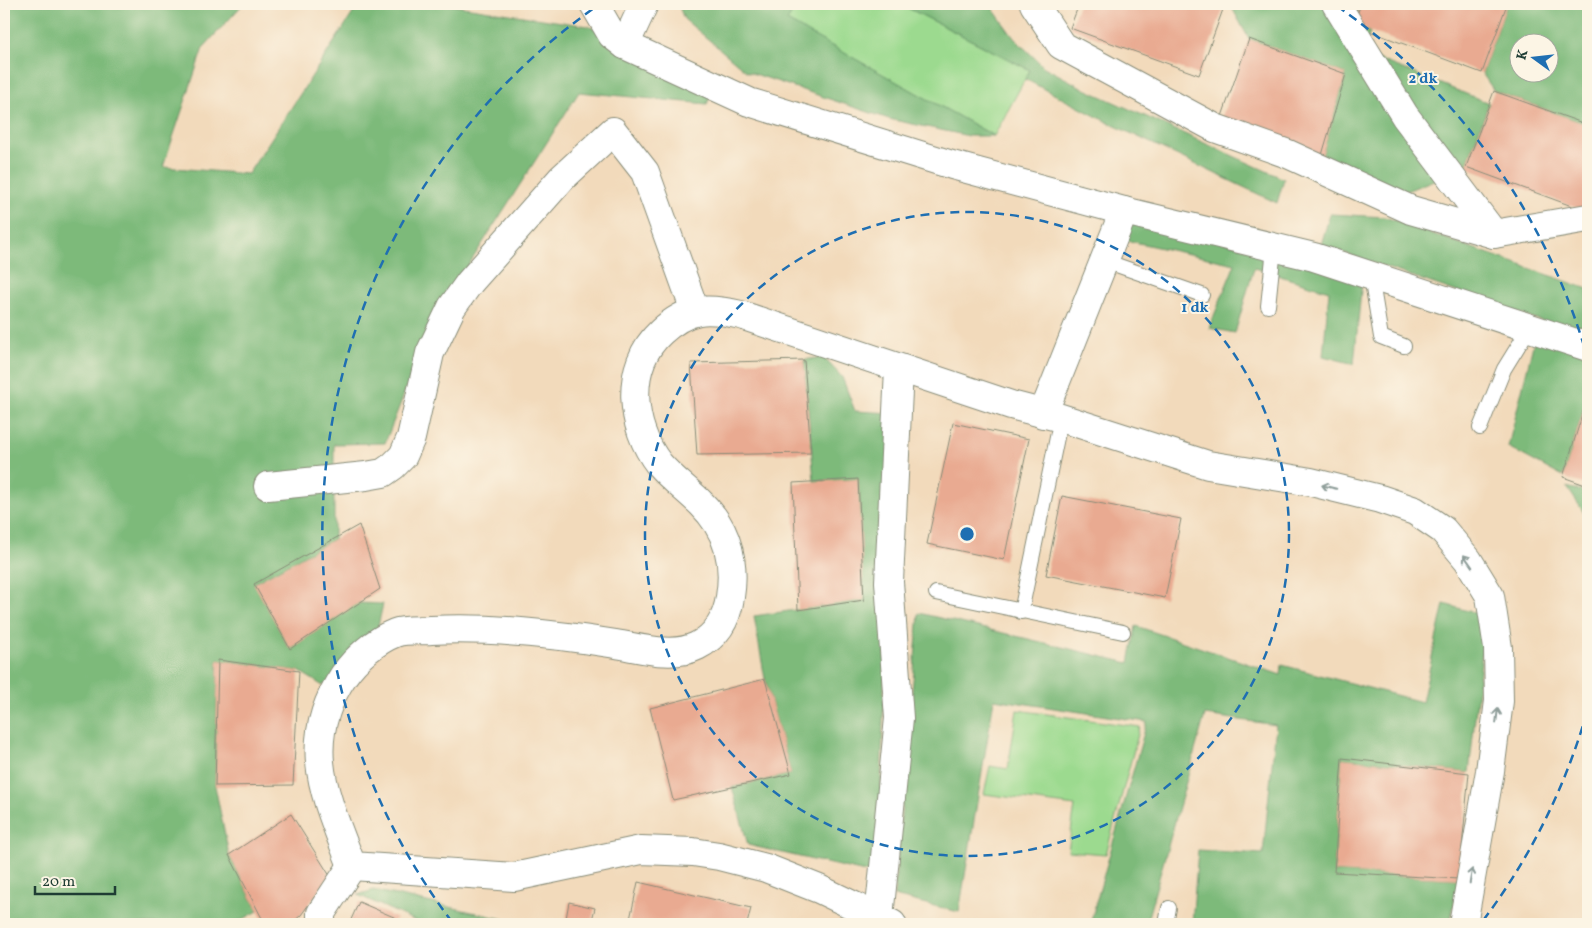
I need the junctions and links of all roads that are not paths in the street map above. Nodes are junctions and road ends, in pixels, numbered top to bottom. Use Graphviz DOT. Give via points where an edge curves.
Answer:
graph roads {
  1 [pos="594,4"];
  2 [pos="644,4"];
  3 [pos="1034,4"];
  4 [pos="1336,4"];
  5 [pos="626,45"];
  6 [pos="1124,212"];
  7 [pos="1588,218"];
  8 [pos="1494,234"];
  9 [pos="1274,248"];
  10 [pos="1105,262"];
  11 [pos="1371,276"];
  12 [pos="1202,295"];
  13 [pos="1268,306"];
  14 [pos="695,310"];
  15 [pos="1530,327"];
  16 [pos="1404,346"];
  17 [pos="1588,347"];
  18 [pos="899,369"];
  19 [pos="1052,416"];
  20 [pos="1480,428"];
  21 [pos="268,486"];
  22 [pos="936,593"];
  23 [pos="1021,612"];
  24 [pos="1123,632"];
  25 [pos="352,866"];
  26 [pos="1169,908"];
  27 [pos="886,920"];
  28 [pos="321,924"];
  29 [pos="1166,924"];
  30 [pos="1463,924"];
  1 -- 5 [label="street" via="612,35"];
  2 -- 5 [label="street"];
  3 -- 8 [label="street" via="1061,45 1214,128 1288,154 1411,210"];
  4 -- 8 [label="street" via="1405,116"];
  5 -- 6 [label="street" via="749,102 952,165"];
  6 -- 9 [label="street"];
  6 -- 10 [label="street"];
  7 -- 8 [label="street"];
  9 -- 11 [label="street"];
  9 -- 13 [label="lane"];
  10 -- 12 [label="lane"];
  10 -- 19 [label="street"];
  11 -- 15 [label="street"];
  11 -- 16 [label="lane" via="1381,337"];
  14 -- 18 [label="street" via="716,309 741,315"];
  14 -- 21 [label="street" via="645,172 613,131 562,178 470,282 452,307 430,353 411,438 403,456 384,472 366,476"];
  14 -- 25 [label="street" via="674,320 644,353 636,375 635,398 648,446 660,465 703,504 718,524 730,551 733,578 722,626 708,640 691,649 666,652 567,636 475,628 396,632 370,647 350,666 333,691 323,716 318,742 319,768"];
  15 -- 17 [label="street"];
  15 -- 20 [label="lane" via="1504,369"];
  18 -- 19 [label="street"];
  18 -- 27 [label="street" via="888,582 899,718"];
  19 -- 23 [label="lane"];
  30 -- 19 [label="street, one-way" via="1499,701 1498,648 1490,596 1468,560 1443,530 1416,511 1311,482 1208,465"];
  22 -- 23 [label="lane"];
  23 -- 24 [label="lane"];
  25 -- 27 [label="street" via="514,876 641,850 693,852 766,868"];
  25 -- 28 [label="street" via="321,913"];
  26 -- 29 [label="lane"];
}
